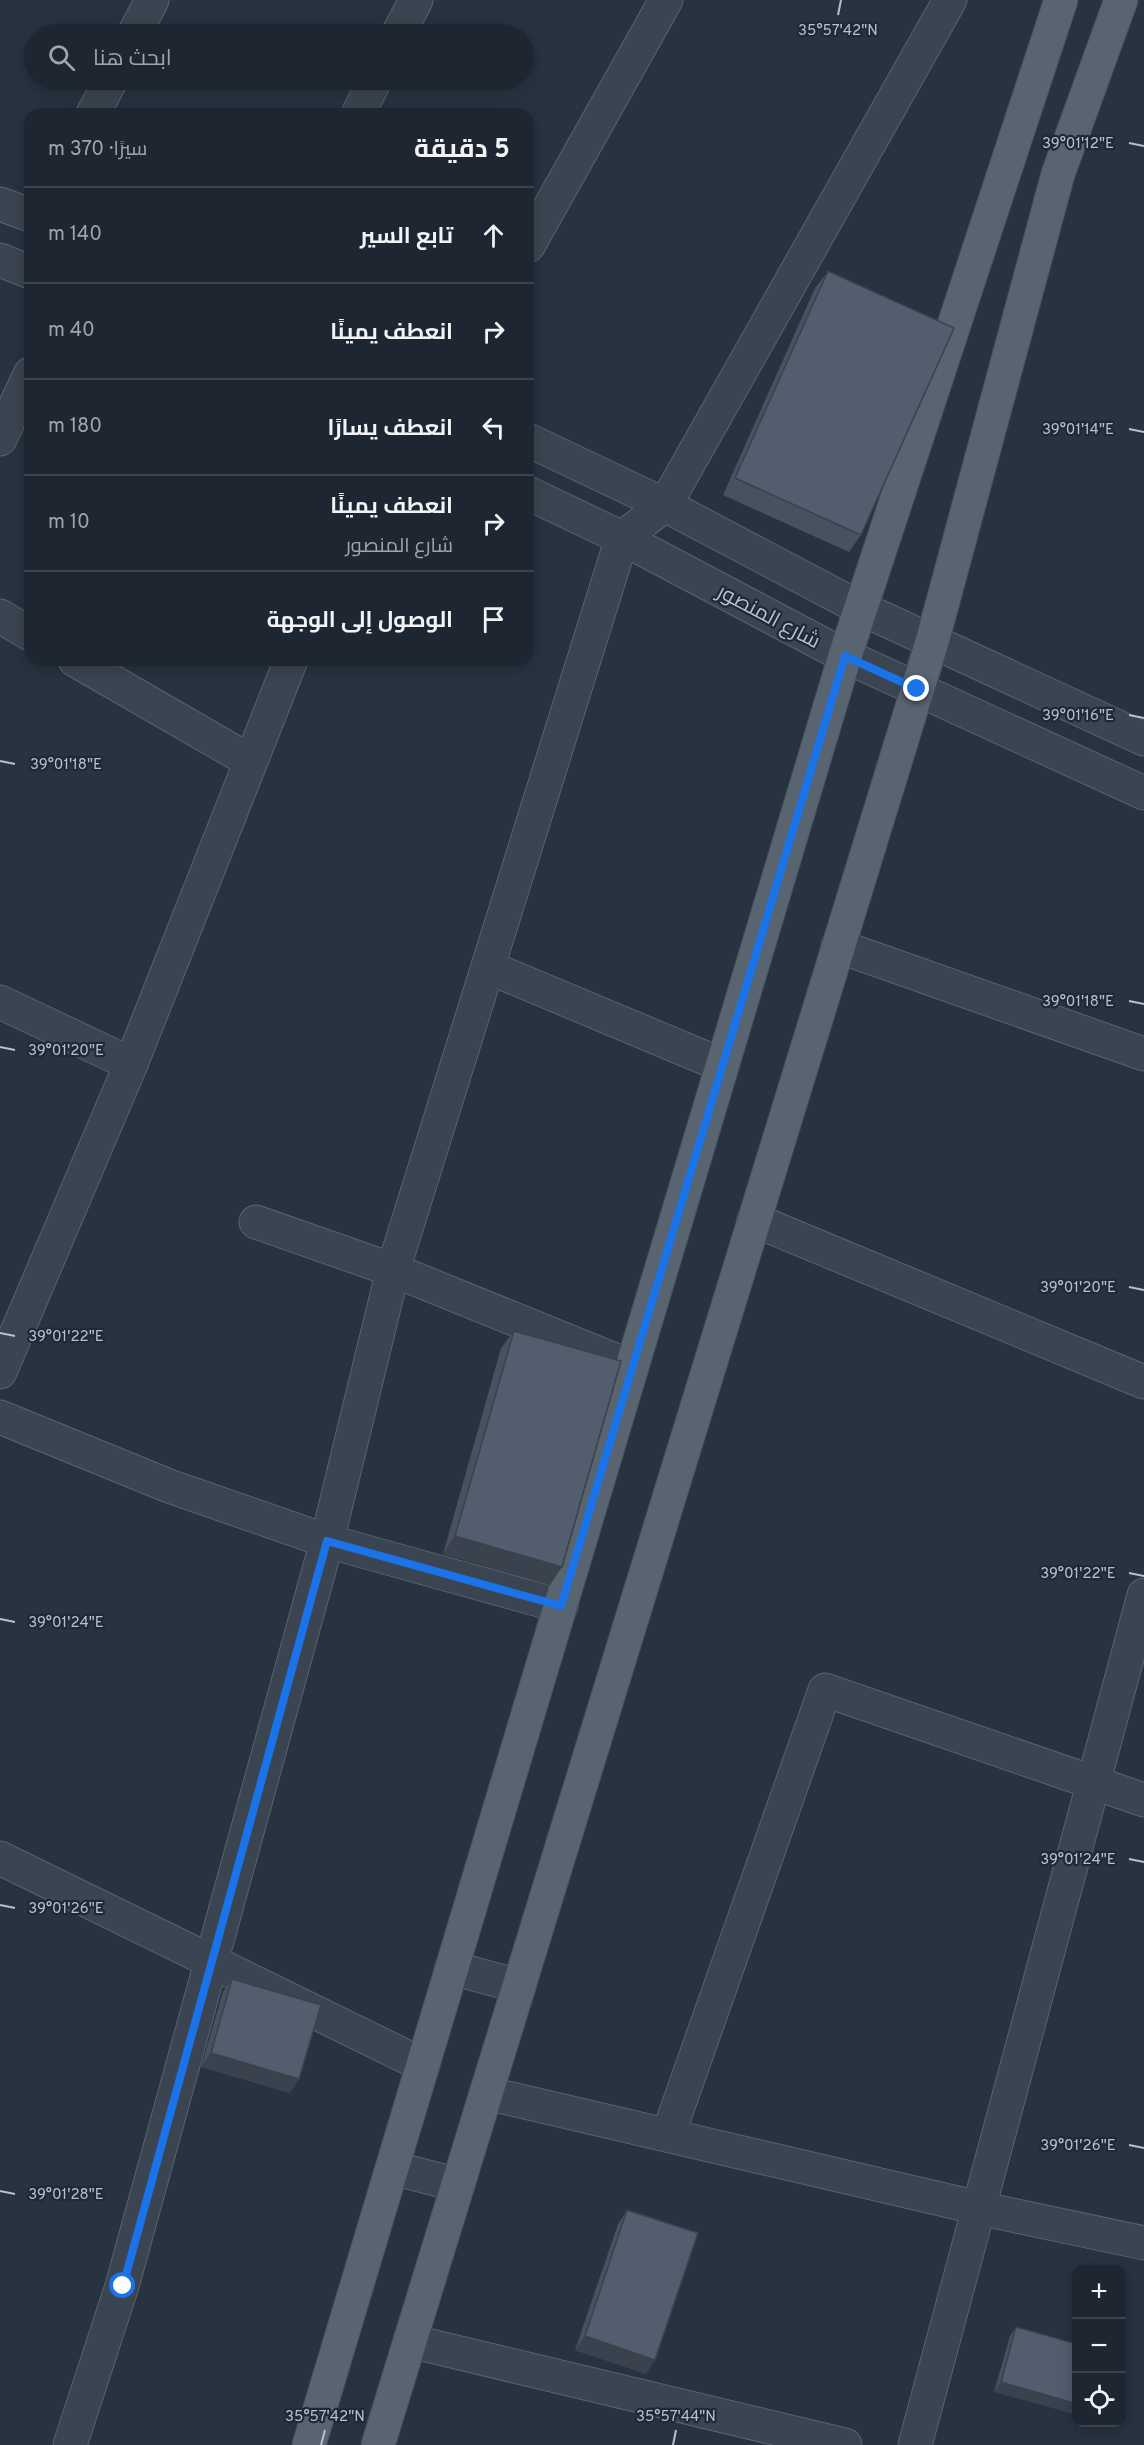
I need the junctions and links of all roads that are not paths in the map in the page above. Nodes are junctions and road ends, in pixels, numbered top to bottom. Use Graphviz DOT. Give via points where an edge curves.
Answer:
graph roads {
  1 [pos="152,0"];
  2 [pos="416,0"];
  3 [pos="666,0"];
  4 [pos="950,0"];
  5 [pos="1061,0"];
  6 [pos="1121,0"];
  7 [pos="139,24"];
  8 [pos="403,24"];
  9 [pos="106,90"];
  10 [pos="370,90"];
  11 [pos="96,108"];
  12 [pos="361,108"];
  13 [pos="0,204"];
  14 [pos="24,214"];
  15 [pos="534,235"];
  16 [pos="24,387"];
  17 [pos="0,439"];
  18 [pos="534,443"];
  19 [pos="534,496"];
  20 [pos="665,505"];
  21 [pos="622,538"];
  22 [pos="860,608"];
  23 [pos="0,616"];
  24 [pos="24,630"];
  25 [pos="932,642"];
  26 [pos="845,656"];
  27 [pos="85,666"];
  28 [pos="289,666"];
  29 [pos="917,689"];
  30 [pos="1144,739"];
  31 [pos="250,761"];
  32 [pos="1144,793"];
  33 [pos="838,946"];
  34 [pos="488,967"];
  35 [pos="0,1002"];
  36 [pos="1144,1054"];
  37 [pos="131,1064"];
  38 [pos="722,1065"];
  39 [pos="754,1220"];
  40 [pos="256,1222"];
  41 [pos="393,1270"];
  42 [pos="632,1367"];
  43 [pos="0,1372"];
  44 [pos="1144,1382"];
  45 [pos="0,1417"];
  46 [pos="327,1541"];
  47 [pos="1144,1595"];
  48 [pos="561,1606"];
  49 [pos="1094,1783"];
  50 [pos="1144,1800"];
  51 [pos="0,1858"];
  52 [pos="211,1962"];
  53 [pos="452,1968"];
  54 [pos="519,1986"];
  55 [pos="423,2065"];
  56 [pos="486,2093"];
  57 [pos="668,2135"];
  58 [pos="393,2168"];
  59 [pos="458,2186"];
  60 [pos="979,2208"];
  61 [pos="1144,2243"];
  62 [pos="410,2341"];
  63 [pos="70,2445"];
  64 [pos="309,2445"];
  65 [pos="378,2445"];
  66 [pos="845,2445"];
  67 [pos="915,2445"];
  1 -- 7 [label="street"];
  2 -- 8 [label="street"];
  3 -- 15 [label="street"];
  4 -- 20 [label="street"];
  5 -- 22 [label="main road"];
  6 -- 25 [label="main road" via="1058,174"];
  9 -- 11 [label="street"];
  10 -- 12 [label="street"];
  13 -- 14 [label="street"];
  16 -- 17 [label="street"];
  18 -- 20 [label="street"];
  19 -- 21 [label="street, شارع المنصور"];
  20 -- 21 [label="street"];
  20 -- 22 [label="street"];
  21 -- 26 [label="street, شارع المنصور"];
  21 -- 34 [label="street"];
  22 -- 25 [label="street"];
  22 -- 26 [label="main road"];
  23 -- 24 [label="street"];
  25 -- 29 [label="main road"];
  25 -- 30 [label="street"];
  26 -- 29 [label="street, شارع المنصور"];
  26 -- 38 [label="main road"];
  27 -- 31 [label="street"];
  28 -- 31 [label="street"];
  29 -- 32 [label="street, شارع المنصور"];
  29 -- 33 [label="main road"];
  31 -- 37 [label="street"];
  33 -- 36 [label="street"];
  33 -- 39 [label="main road"];
  34 -- 38 [label="street"];
  34 -- 41 [label="street"];
  35 -- 37 [label="street"];
  37 -- 43 [label="street"];
  38 -- 42 [label="main road"];
  39 -- 44 [label="street"];
  39 -- 54 [label="main road"];
  40 -- 41 [label="street"];
  41 -- 42 [label="street"];
  41 -- 46 [label="street"];
  42 -- 48 [label="main road"];
  45 -- 46 [label="street" via="169,1486"];
  46 -- 48 [label="street"];
  46 -- 52 [label="street"];
  47 -- 49 [label="street"];
  48 -- 53 [label="main road"];
  49 -- 50 [label="street"];
  49 -- 57 [label="street" via="825,1690"];
  49 -- 60 [label="street"];
  51 -- 52 [label="street"];
  52 -- 55 [label="street"];
  52 -- 63 [label="street" via="123,2286"];
  53 -- 54 [label="street"];
  53 -- 55 [label="main road"];
  54 -- 56 [label="main road"];
  55 -- 58 [label="main road"];
  56 -- 57 [label="street"];
  56 -- 59 [label="main road"];
  57 -- 60 [label="street"];
  58 -- 59 [label="street"];
  58 -- 64 [label="main road"];
  59 -- 62 [label="main road"];
  60 -- 61 [label="street"];
  60 -- 67 [label="street"];
  62 -- 65 [label="main road"];
  62 -- 66 [label="street"];
}
